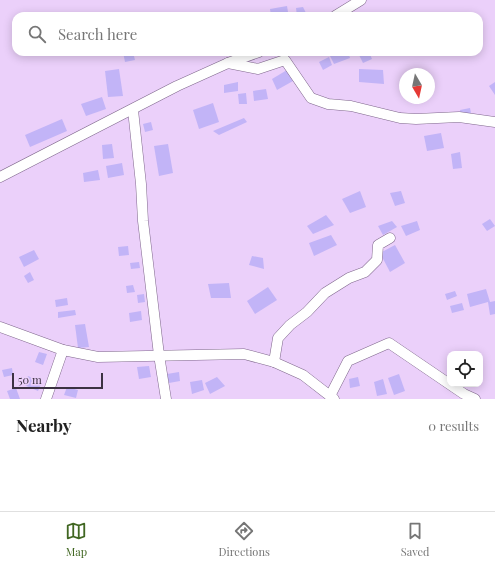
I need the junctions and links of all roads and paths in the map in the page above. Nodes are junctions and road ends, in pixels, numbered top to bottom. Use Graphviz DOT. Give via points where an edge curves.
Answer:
graph roads {
  1 [pos="360,0"];
  2 [pos="341,12"];
  3 [pos="248,56"];
  4 [pos="228,63"];
  5 [pos="132,110"];
  6 [pos="495,122"];
  7 [pos="0,176"];
  8 [pos="390,238"];
  9 [pos="0,327"];
  10 [pos="63,350"];
  11 [pos="159,355"];
  12 [pos="274,362"];
  13 [pos="332,397"];
  14 [pos="46,399"];
  15 [pos="166,399"];
  16 [pos="475,399"];
  1 -- 2 [label="street"];
  3 -- 4 [label="street"];
  4 -- 5 [label="street"];
  4 -- 6 [label="street" via="258,69 285,60 311,98 328,104 351,106 400,118 459,117"];
  5 -- 7 [label="street"];
  5 -- 11 [label="street"];
  8 -- 12 [label="street" via="378,245 377,260 365,272 349,278 325,293 290,325 278,338"];
  9 -- 10 [label="street"];
  10 -- 11 [label="street" via="98,357"];
  10 -- 14 [label="street"];
  11 -- 12 [label="street" via="244,354"];
  11 -- 15 [label="street"];
  12 -- 13 [label="street" via="303,375"];
  13 -- 16 [label="street" via="348,361 389,343"];
}
